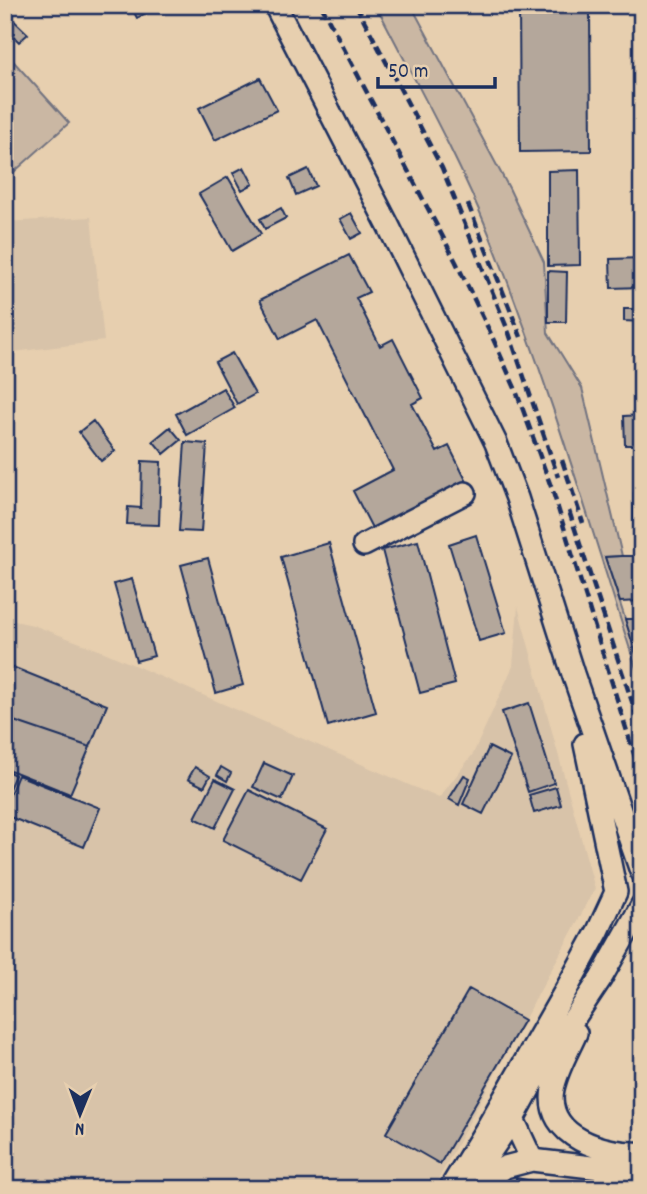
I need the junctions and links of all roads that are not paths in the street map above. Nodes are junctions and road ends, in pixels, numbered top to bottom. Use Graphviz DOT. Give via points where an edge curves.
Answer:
graph roads {
  1 [pos="275,5"];
  2 [pos="466,493"];
  3 [pos="364,545"];
  4 [pos="573,674"];
  5 [pos="642,874"];
  6 [pos="642,880"];
  7 [pos="616,892"];
  8 [pos="642,905"];
  9 [pos="549,1071"];
  10 [pos="507,1128"];
  11 [pos="563,1128"];
  12 [pos="642,1153"];
  13 [pos="536,1160"];
  14 [pos="642,1173"];
  15 [pos="450,1189"];
  16 [pos="465,1189"];
  17 [pos="479,1189"];
  1 -- 4 [label="street" via="496,443"];
  2 -- 3 [label="street"];
  4 -- 5 [label="street"];
  4 -- 7 [label="street"];
  6 -- 7 [label="street"];
  7 -- 15 [label="street" via="567,988"];
  8 -- 9 [label="street"];
  9 -- 10 [label="street"];
  9 -- 11 [label="street"];
  10 -- 13 [label="street"];
  10 -- 16 [label="street"];
  10 -- 17 [label="street"];
  11 -- 12 [label="street" via="593,1146"];
  11 -- 13 [label="street" via="555,1145"];
  13 -- 14 [label="street"];
  13 -- 17 [label="street" via="505,1167"];
}
